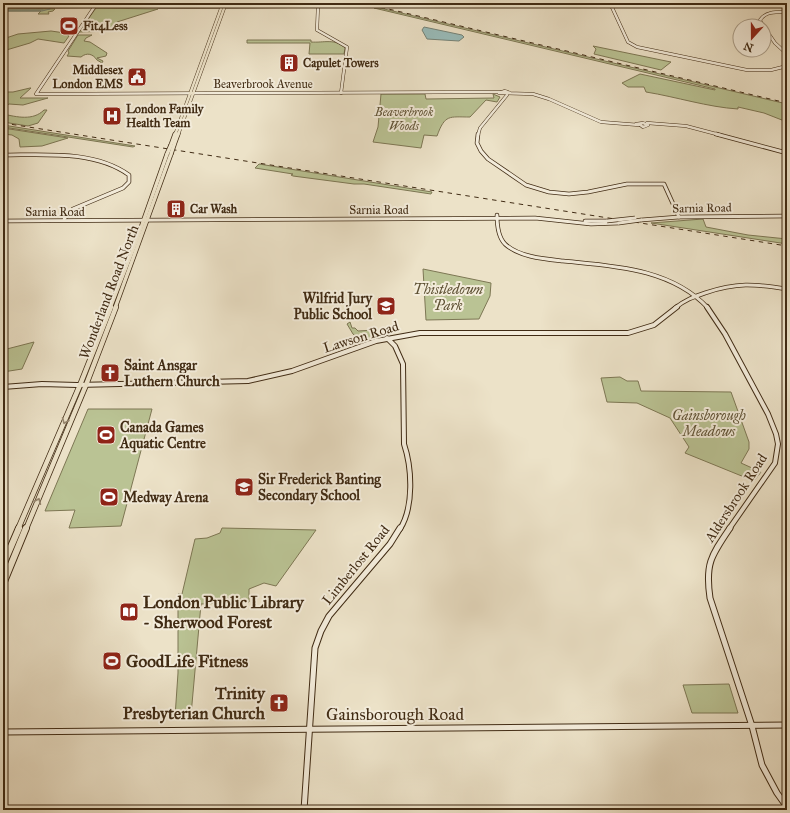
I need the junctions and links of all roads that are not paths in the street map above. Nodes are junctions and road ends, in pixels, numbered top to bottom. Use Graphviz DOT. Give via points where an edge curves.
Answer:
graph roads {
  1 [pos="97,3"];
  2 [pos="611,4"];
  3 [pos="786,4"];
  4 [pos="222,5"];
  5 [pos="226,5"];
  6 [pos="318,6"];
  7 [pos="3,7"];
  8 [pos="94,7"];
  9 [pos="787,12"];
  10 [pos="761,18"];
  11 [pos="772,38"];
  12 [pos="787,54"];
  13 [pos="787,66"];
  14 [pos="341,93"];
  15 [pos="501,93"];
  16 [pos="509,93"];
  17 [pos="191,94"];
  18 [pos="504,98"];
  19 [pos="787,153"];
  20 [pos="3,155"];
  21 [pos="678,216"];
  22 [pos="787,216"];
  23 [pos="497,217"];
  24 [pos="64,219"];
  25 [pos="3,220"];
  26 [pos="146,220"];
  27 [pos="787,289"];
  28 [pos="695,295"];
  29 [pos="388,338"];
  30 [pos="80,385"];
  31 [pos="86,385"];
  32 [pos="3,387"];
  33 [pos="3,565"];
  34 [pos="3,584"];
  35 [pos="787,725"];
  36 [pos="752,726"];
  37 [pos="310,729"];
  38 [pos="3,732"];
  39 [pos="787,807"];
  40 [pos="304,810"];
  1 -- 8 [label="street"];
  2 -- 3 [label="street"];
  2 -- 6 [label="street"];
  2 -- 13 [label="street" via="628,42 637,47 747,70 771,70"];
  4 -- 5 [label="street"];
  4 -- 8 [label="street"];
  4 -- 17 [label="main road, Wonderland Road North"];
  5 -- 6 [label="street"];
  5 -- 17 [label="main road, Wonderland Road North"];
  6 -- 14 [label="street" via="317,30 348,47"];
  7 -- 8 [label="street"];
  8 -- 17 [label="street, Beaverbrook Avenue" via="36,93"];
  9 -- 10 [label="street" via="770,13 762,15"];
  11 -- 12 [label="street"];
  14 -- 15 [label="street, Beaverbrook Avenue"];
  14 -- 17 [label="street, Beaverbrook Avenue"];
  15 -- 16 [label="street, Beaverbrook Avenue"];
  15 -- 18 [label="street"];
  16 -- 18 [label="street"];
  16 -- 19 [label="street" via="548,98 597,120 615,124 677,124"];
  17 -- 26 [label="main road, Wonderland Road North, bridge"];
  18 -- 21 [label="street" via="480,128 477,138 477,143 488,160 526,185 549,192 569,194 627,184 664,184"];
  20 -- 24 [label="street" via="94,159 112,165 129,175 129,182 123,188 74,209"];
  21 -- 22 [label="street, Sarnia Road"];
  21 -- 23 [label="street, Sarnia Road, bridge" via="607,221"];
  21 -- 23 [label="street, Sarnia Road, bridge" via="591,224"];
  23 -- 26 [label="street, Sarnia Road"];
  23 -- 28 [label="street, Aldersbrook Road" via="501,238 517,251 647,273 678,285"];
  24 -- 25 [label="street, Sarnia Road"];
  24 -- 26 [label="street, Sarnia Road"];
  25 -- 26 [label="street, Sarnia Road"];
  26 -- 30 [label="main road, Wonderland Road North"];
  26 -- 31 [label="main road, Wonderland Road North"];
  27 -- 28 [label="street, Lawson Road" via="740,284"];
  28 -- 29 [label="street, Lawson Road" via="679,304 654,325 628,333 420,333"];
  28 -- 36 [label="street, Aldersbrook Road" via="709,308 727,340 760,400 776,434 778,445 775,463 715,550 707,572 710,598"];
  29 -- 31 [label="street, Lawson Road" via="263,379"];
  29 -- 37 [label="street, Limberlost Road" via="395,346 403,364 404,444 408,456 410,501 405,522 390,544 330,616 321,631 315,648"];
  30 -- 31 [label="street, Lawson Road"];
  30 -- 32 [label="street, Lawson Road"];
  30 -- 33 [label="main road, Wonderland Road North, one-way"];
  34 -- 31 [label="main road, Wonderland Road North, one-way"];
  35 -- 36 [label="street, Gainsborough Road"];
  36 -- 37 [label="street, Gainsborough Road"];
  36 -- 39 [label="street, Aldersbrook Road" via="762,765 776,793"];
  37 -- 38 [label="street, Gainsborough Road"];
  37 -- 40 [label="street, Limberlost Road"];
}
